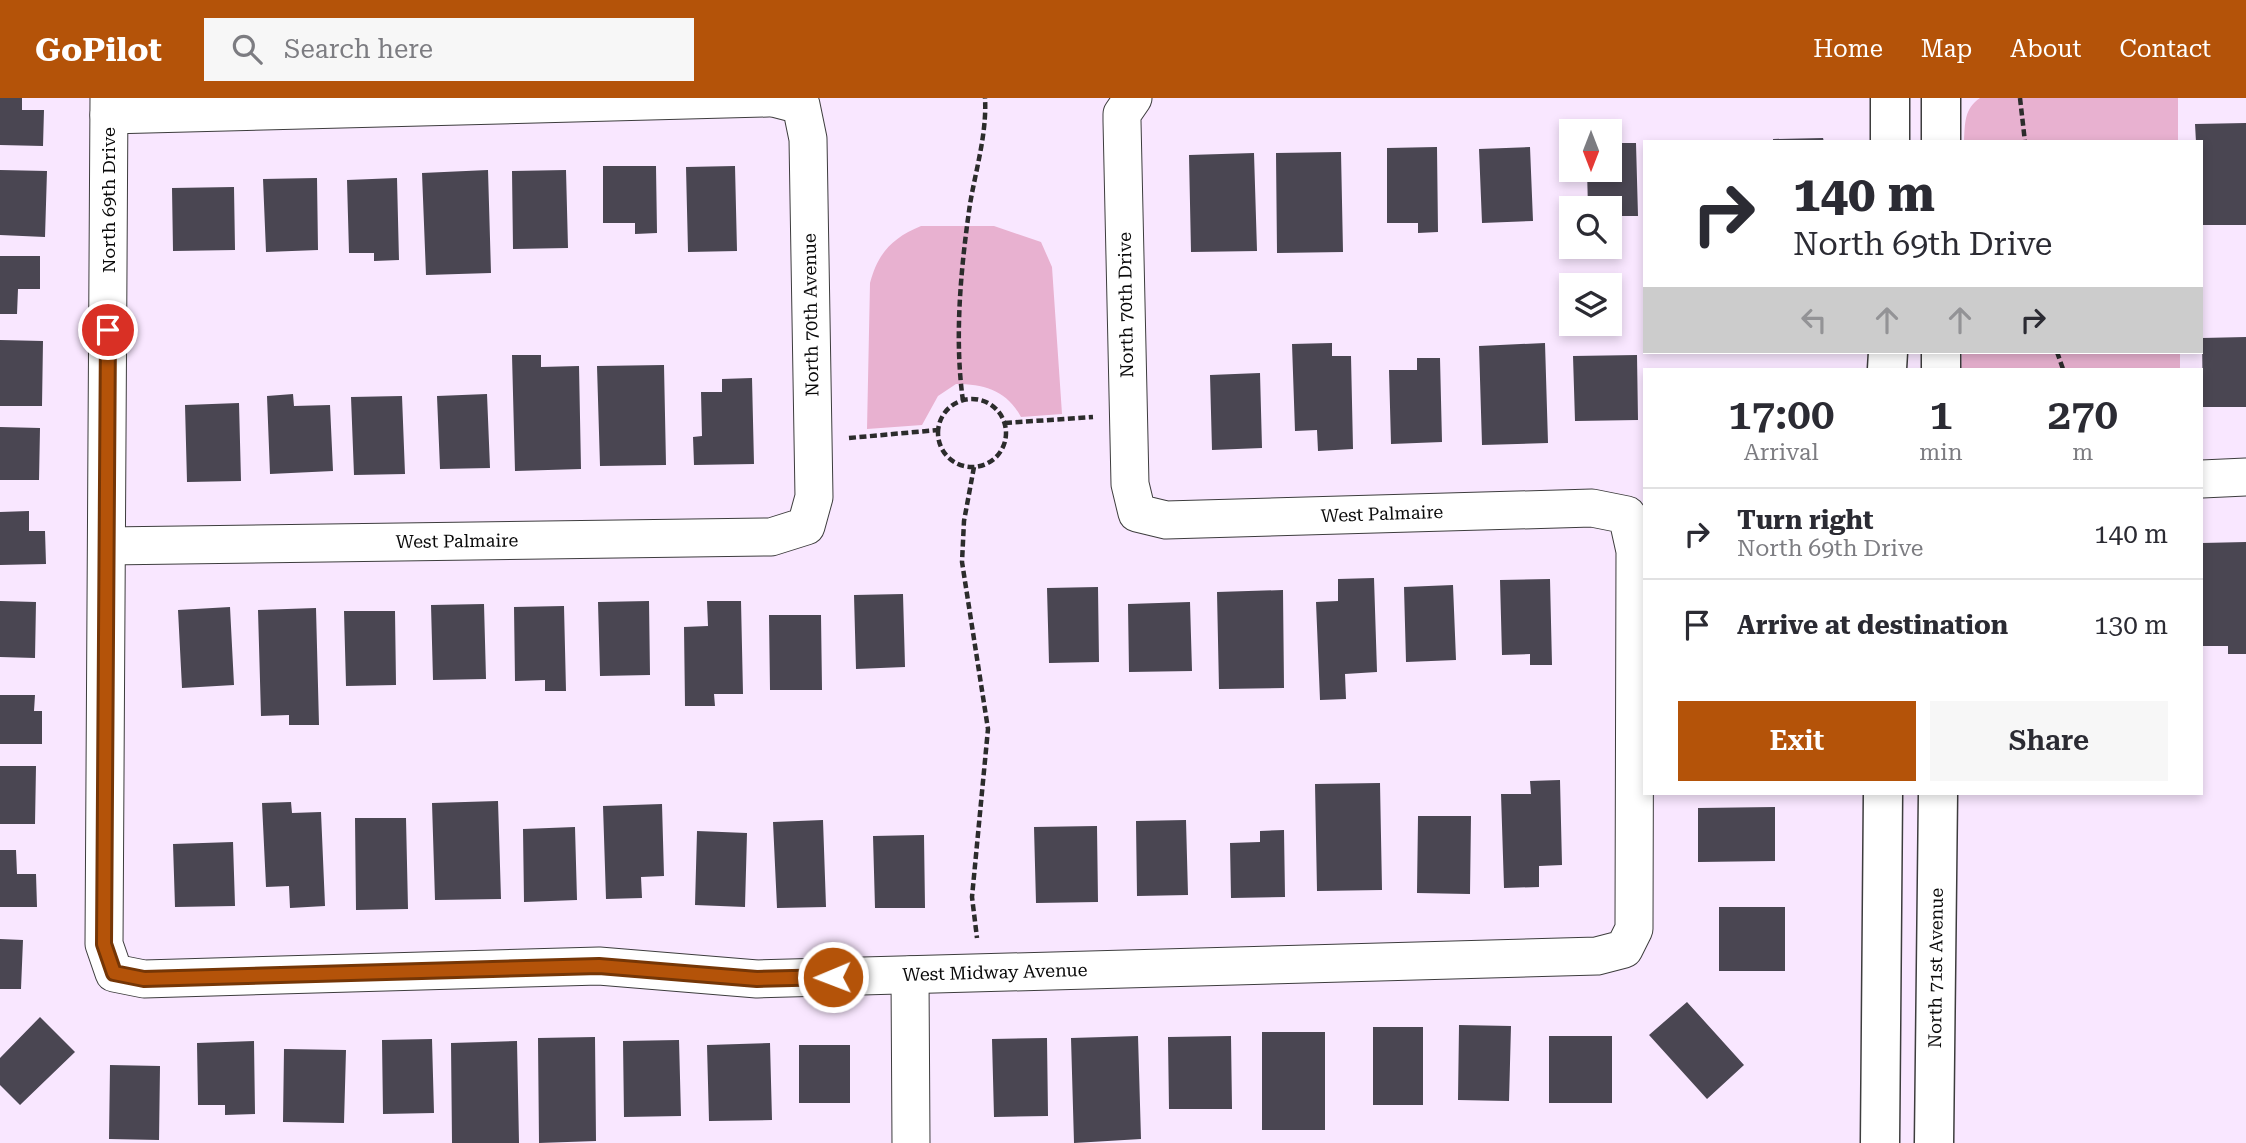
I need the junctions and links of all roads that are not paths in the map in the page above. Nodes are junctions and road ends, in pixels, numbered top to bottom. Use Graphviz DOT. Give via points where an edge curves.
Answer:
graph roads {
  1 [pos="1133,98"];
  2 [pos="1890,98"];
  3 [pos="1941,98"];
  4 [pos="781,100"];
  5 [pos="109,106"];
  6 [pos="1890,140"];
  7 [pos="1941,140"];
  8 [pos="2246,477"];
  9 [pos="2203,479"];
  10 [pos="1137,513"];
  11 [pos="806,526"];
  12 [pos="107,546"];
  13 [pos="1883,795"];
  14 [pos="1938,795"];
  15 [pos="1624,949"];
  16 [pos="114,973"];
  17 [pos="910,975"];
  18 [pos="911,1143"];
  19 [pos="1880,1143"];
  20 [pos="1934,1143"];
  1 -- 10 [label="street, North 70th Drive" via="1122,114 1130,484"];
  2 -- 6 [label="street"];
  3 -- 7 [label="street"];
  4 -- 5 [label="street"];
  4 -- 11 [label="street, North 70th Avenue" via="808,139 814,497"];
  5 -- 12 [label="street, North 69th Drive"];
  8 -- 9 [label="street"];
  10 -- 15 [label="street, West Palmaire" via="1166,520 1592,508 1627,515 1635,551 1634,929"];
  11 -- 12 [label="street, West Palmaire" via="771,537"];
  12 -- 16 [label="street, North 69th Drive" via="104,944"];
  13 -- 19 [label="street"];
  14 -- 20 [label="street, North 71st Avenue"];
  15 -- 17 [label="street, West Midway Avenue" via="1597,956"];
  16 -- 17 [label="street, West Midway Avenue" via="144,979 599,966 757,979"];
  17 -- 18 [label="street"];
}
